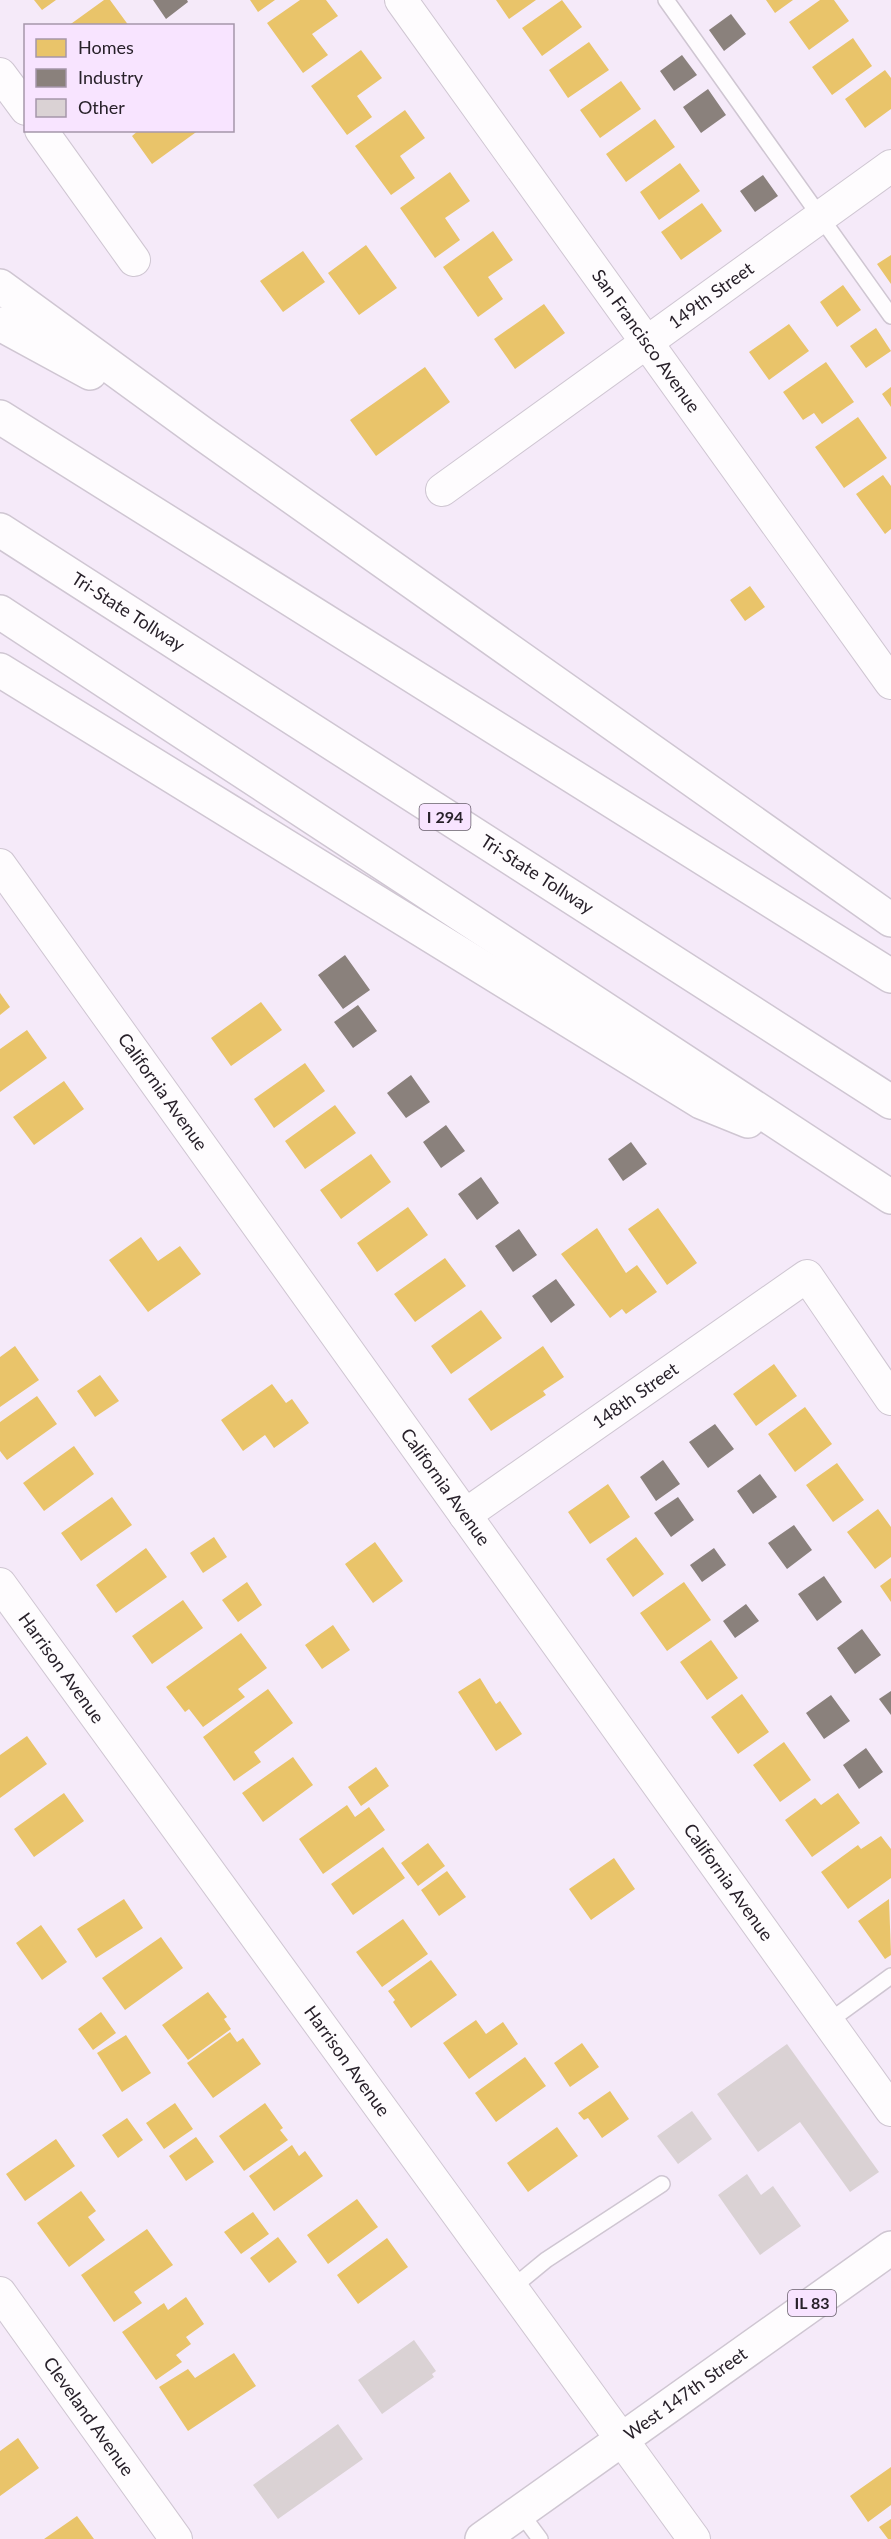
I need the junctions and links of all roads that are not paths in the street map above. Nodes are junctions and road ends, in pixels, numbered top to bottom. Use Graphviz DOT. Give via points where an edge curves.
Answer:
graph roads {
  1 [pos="401,0"];
  2 [pos="666,0"];
  3 [pos="0,74"];
  4 [pos="24,106"];
  5 [pos="42,132"];
  6 [pos="891,166"];
  7 [pos="821,216"];
  8 [pos="134,260"];
  9 [pos="0,286"];
  10 [pos="891,316"];
  11 [pos="0,324"];
  12 [pos="644,342"];
  13 [pos="0,417"];
  14 [pos="202,434"];
  15 [pos="442,489"];
  16 [pos="0,530"];
  17 [pos="0,612"];
  18 [pos="0,670"];
  19 [pos="891,683"];
  20 [pos="0,865"];
  21 [pos="891,920"];
  22 [pos="891,976"];
  23 [pos="891,1102"];
  24 [pos="819,1150"];
  25 [pos="891,1197"];
  26 [pos="891,1399"];
  27 [pos="465,1515"];
  28 [pos="0,1584"];
  29 [pos="891,1976"];
  30 [pos="828,2022"];
  31 [pos="891,2110"];
  32 [pos="662,2184"];
  33 [pos="891,2248"];
  34 [pos="512,2288"];
  35 [pos="0,2293"];
  36 [pos="621,2438"];
  37 [pos="520,2512"];
  38 [pos="176,2539"];
  39 [pos="483,2539"];
  40 [pos="540,2539"];
  41 [pos="694,2539"];
  1 -- 12 [label="street, San Francisco Avenue"];
  2 -- 7 [label="lane"];
  3 -- 4 [label="street"];
  5 -- 8 [label="street"];
  6 -- 7 [label="street, 149th Street"];
  7 -- 10 [label="lane"];
  7 -- 12 [label="street, 149th Street"];
  9 -- 14 [label="main road"];
  11 -- 14 [label="main road"];
  12 -- 15 [label="street, 149th Street"];
  12 -- 19 [label="street, San Francisco Avenue"];
  13 -- 22 [label="main road"];
  14 -- 21 [label="main road"];
  16 -- 23 [label="main road, Tri-State Tollway / I 294"];
  17 -- 24 [label="main road"];
  18 -- 24 [label="main road" via="701,1101"];
  20 -- 27 [label="street, California Avenue"];
  24 -- 25 [label="main road"];
  26 -- 27 [label="street, 148th Street" via="807,1276"];
  27 -- 30 [label="street, California Avenue"];
  28 -- 34 [label="street, Harrison Avenue"];
  29 -- 30 [label="lane"];
  30 -- 31 [label="street, California Avenue"];
  32 -- 34 [label="lane" via="546,2260"];
  33 -- 36 [label="main road, West 147th Street / IL 83"];
  34 -- 36 [label="street, Harrison Avenue"];
  35 -- 38 [label="street, Cleveland Avenue"];
  36 -- 37 [label="main road, West 147th Street / IL 83"];
  36 -- 41 [label="street, Harrison Avenue"];
  37 -- 39 [label="main road, West 147th Street / IL 83"];
  37 -- 40 [label="lane"];
}
